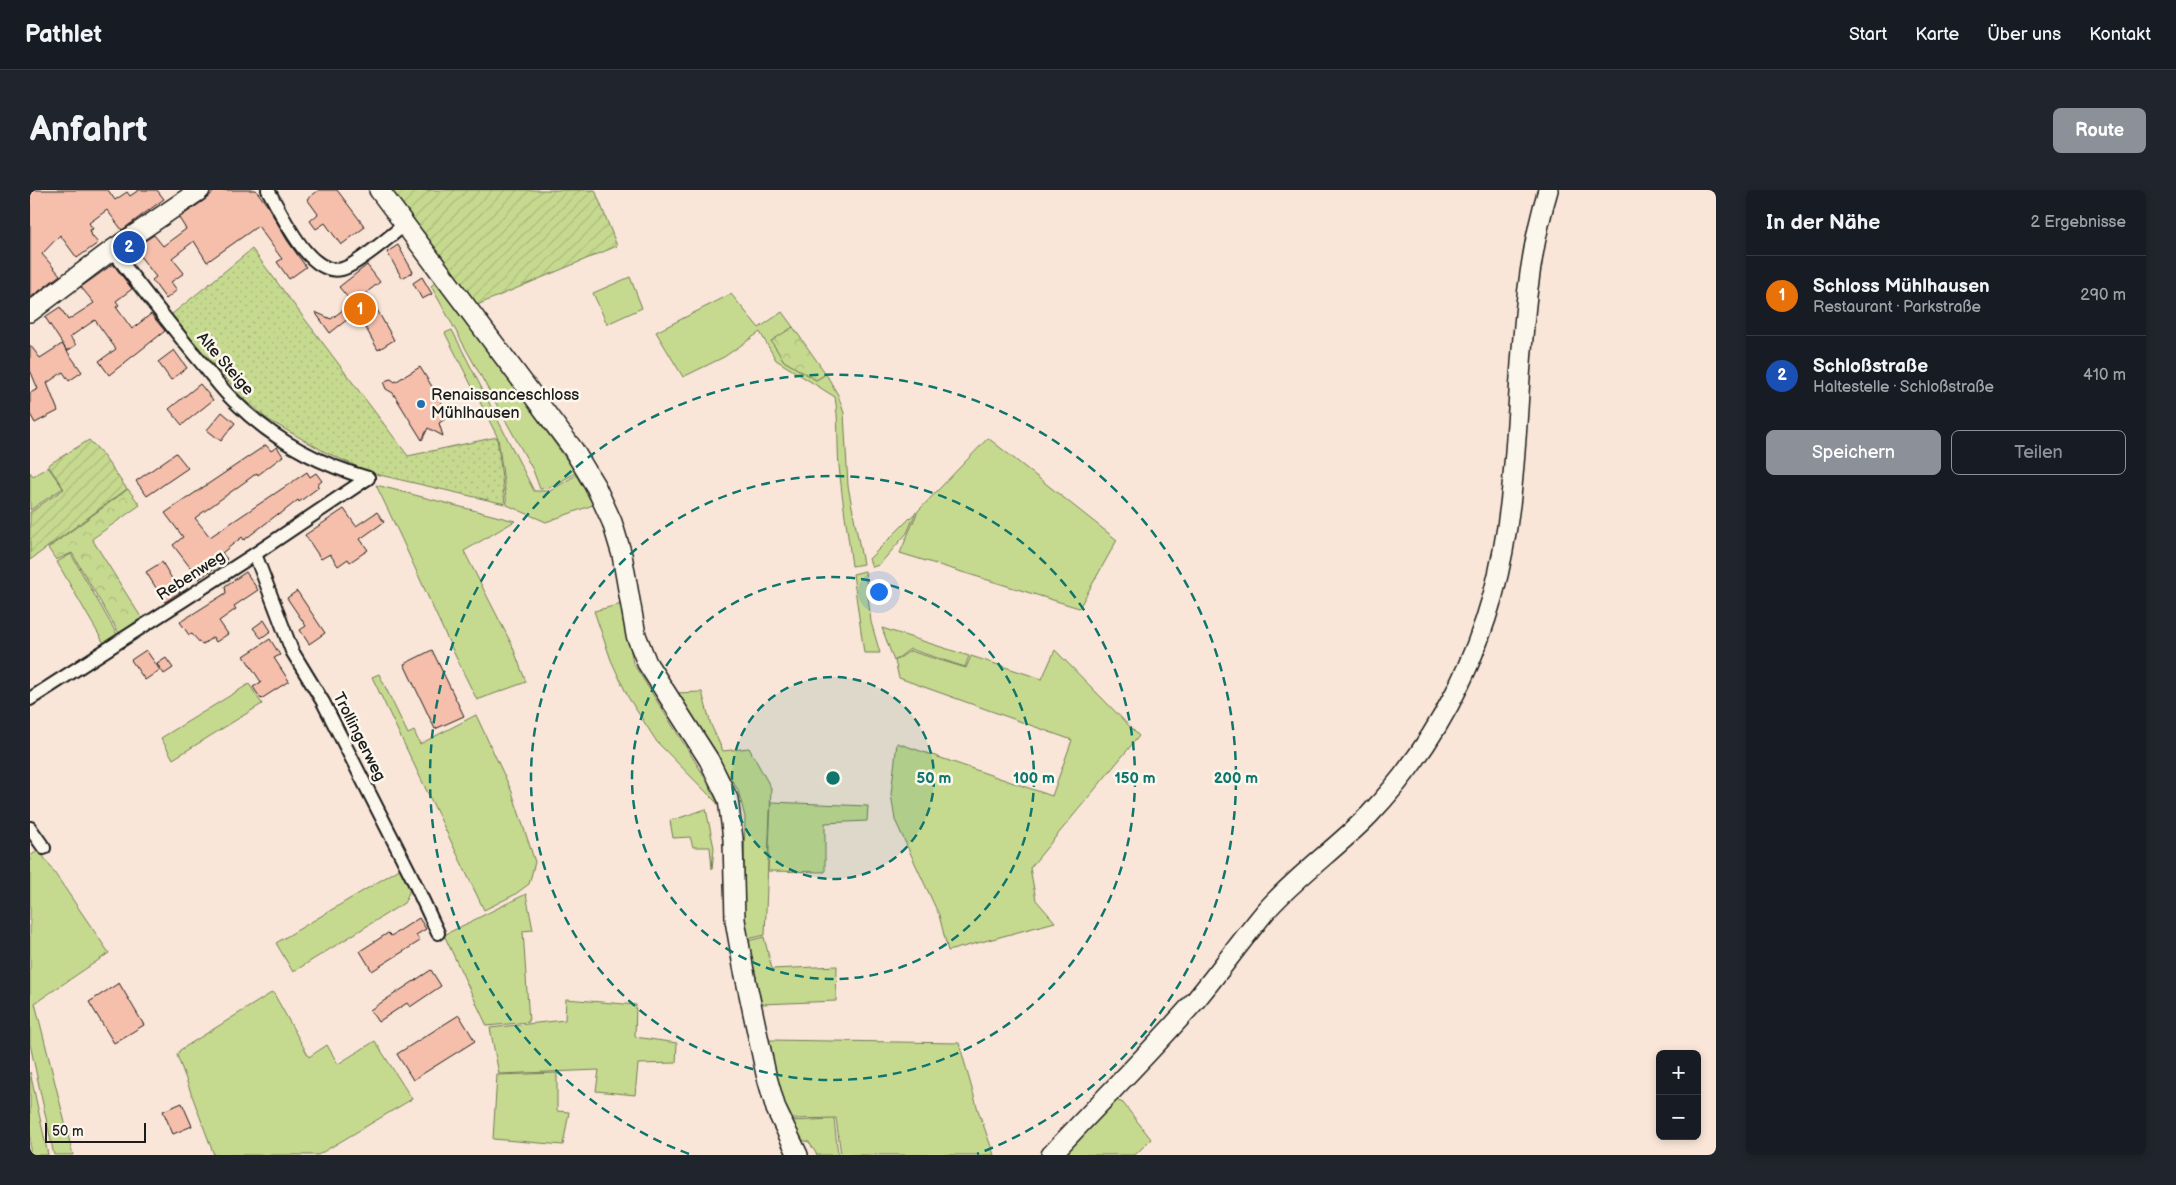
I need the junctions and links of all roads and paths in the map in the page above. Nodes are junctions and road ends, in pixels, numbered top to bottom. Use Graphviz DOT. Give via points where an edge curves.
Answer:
graph roads {
  1 [pos="200,190"];
  2 [pos="268,190"];
  3 [pos="379,190"];
  4 [pos="1548,190"];
  5 [pos="405,224"];
  6 [pos="112,250"];
  7 [pos="30,312"];
  8 [pos="368,478"];
  9 [pos="255,554"];
  10 [pos="30,698"];
  11 [pos="30,828"];
  12 [pos="44,848"];
  13 [pos="438,933"];
  14 [pos="798,1155"];
  15 [pos="1051,1155"];
  1 -- 6 [label="street"];
  2 -- 5 [label="street" via="305,252 330,270 344,269 374,250"];
  3 -- 5 [label="street"];
  4 -- 15 [label="street" via="1533,250 1524,313 1504,546 1493,596 1479,637 1436,730 1407,772 1368,816 1290,885 1195,1001"];
  5 -- 14 [label="street" via="573,450 596,487 612,522 622,555 636,635 662,688 710,760 728,799 732,819 735,920 743,966 776,1109"];
  6 -- 7 [label="street"];
  6 -- 8 [label="street, Alte Steige" via="165,320 234,401 294,448 340,470"];
  8 -- 9 [label="street, Rebenweg"];
  9 -- 10 [label="street, Rebenweg"];
  9 -- 13 [label="street, Trollingerweg" via="292,651 323,702"];
  11 -- 12 [label="street"];
}
